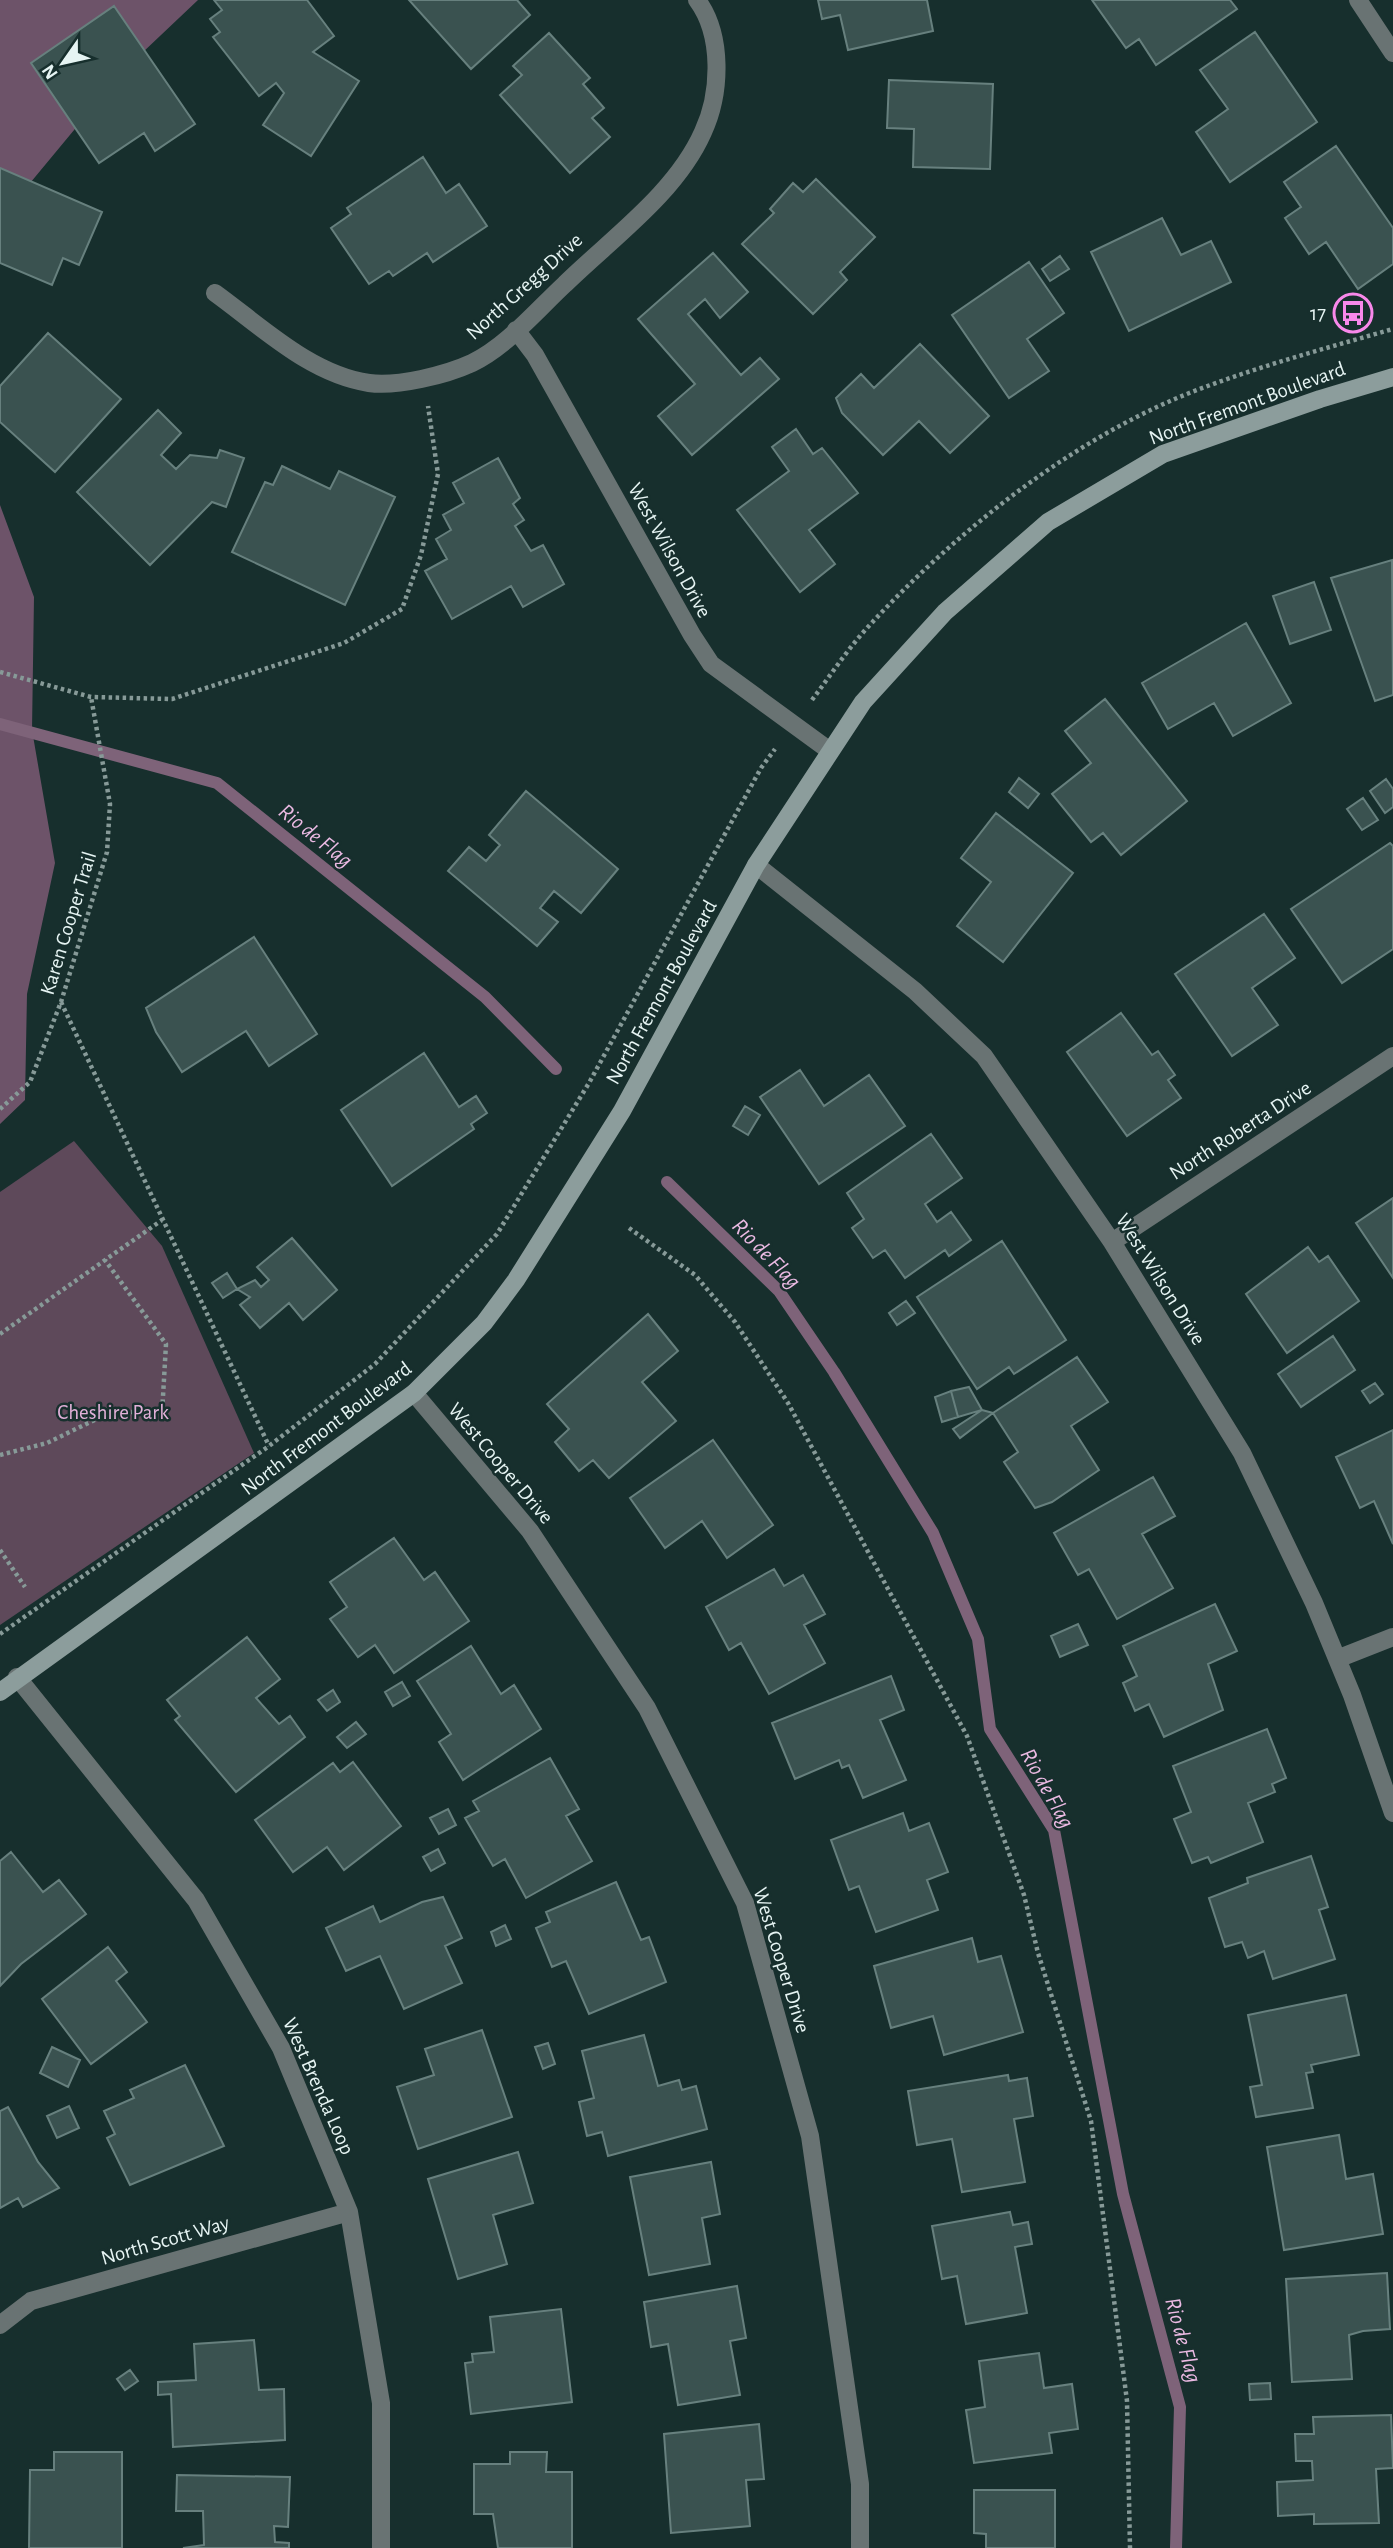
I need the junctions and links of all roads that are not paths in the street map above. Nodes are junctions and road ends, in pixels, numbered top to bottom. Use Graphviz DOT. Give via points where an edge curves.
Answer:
graph roads {
  1 [pos="697,0"];
  2 [pos="1358,0"];
  3 [pos="1393,53"];
  4 [pos="215,293"];
  5 [pos="516,330"];
  6 [pos="1393,377"];
  7 [pos="830,751"];
  8 [pos="756,865"];
  9 [pos="1393,1056"];
  10 [pos="1112,1242"];
  11 [pos="414,1393"];
  12 [pos="1393,1637"];
  13 [pos="1337,1659"];
  14 [pos="17,1677"];
  15 [pos="0,1692"];
  16 [pos="1393,1813"];
  17 [pos="349,2211"];
  18 [pos="0,2325"];
  19 [pos="381,2548"];
  20 [pos="860,2548"];
  1 -- 5 [label="street, North Gregg Drive" via="708,15 715,54 716,96 703,132 663,190"];
  2 -- 3 [label="street"];
  4 -- 5 [label="street, North Gregg Drive" via="324,371 371,383 424,379 473,362"];
  5 -- 7 [label="street, West Wilson Drive" via="535,355 711,664"];
  6 -- 7 [label="street, North Fremont Boulevard" via="1163,454 1048,522 946,612 863,702"];
  7 -- 8 [label="street, North Fremont Boulevard"];
  8 -- 10 [label="street, West Wilson Drive" via="915,991 984,1056"];
  8 -- 11 [label="street, North Fremont Boulevard" via="622,1111 516,1280 484,1323"];
  9 -- 10 [label="street, North Roberta Drive"];
  10 -- 13 [label="street, West Wilson Drive" via="1242,1453"];
  11 -- 14 [label="street, North Fremont Boulevard"];
  11 -- 20 [label="street, West Cooper Drive" via="530,1531 647,1708 745,1903 810,2136 860,2484"];
  12 -- 13 [label="street"];
  13 -- 16 [label="street, West Wilson Drive"];
  14 -- 15 [label="street, North Fremont Boulevard"];
  14 -- 17 [label="street, West Brenda Loop" via="196,1900 281,2048"];
  17 -- 18 [label="street, North Scott Way" via="31,2301"];
  17 -- 19 [label="street, West Brenda Loop" via="381,2403"];
}
